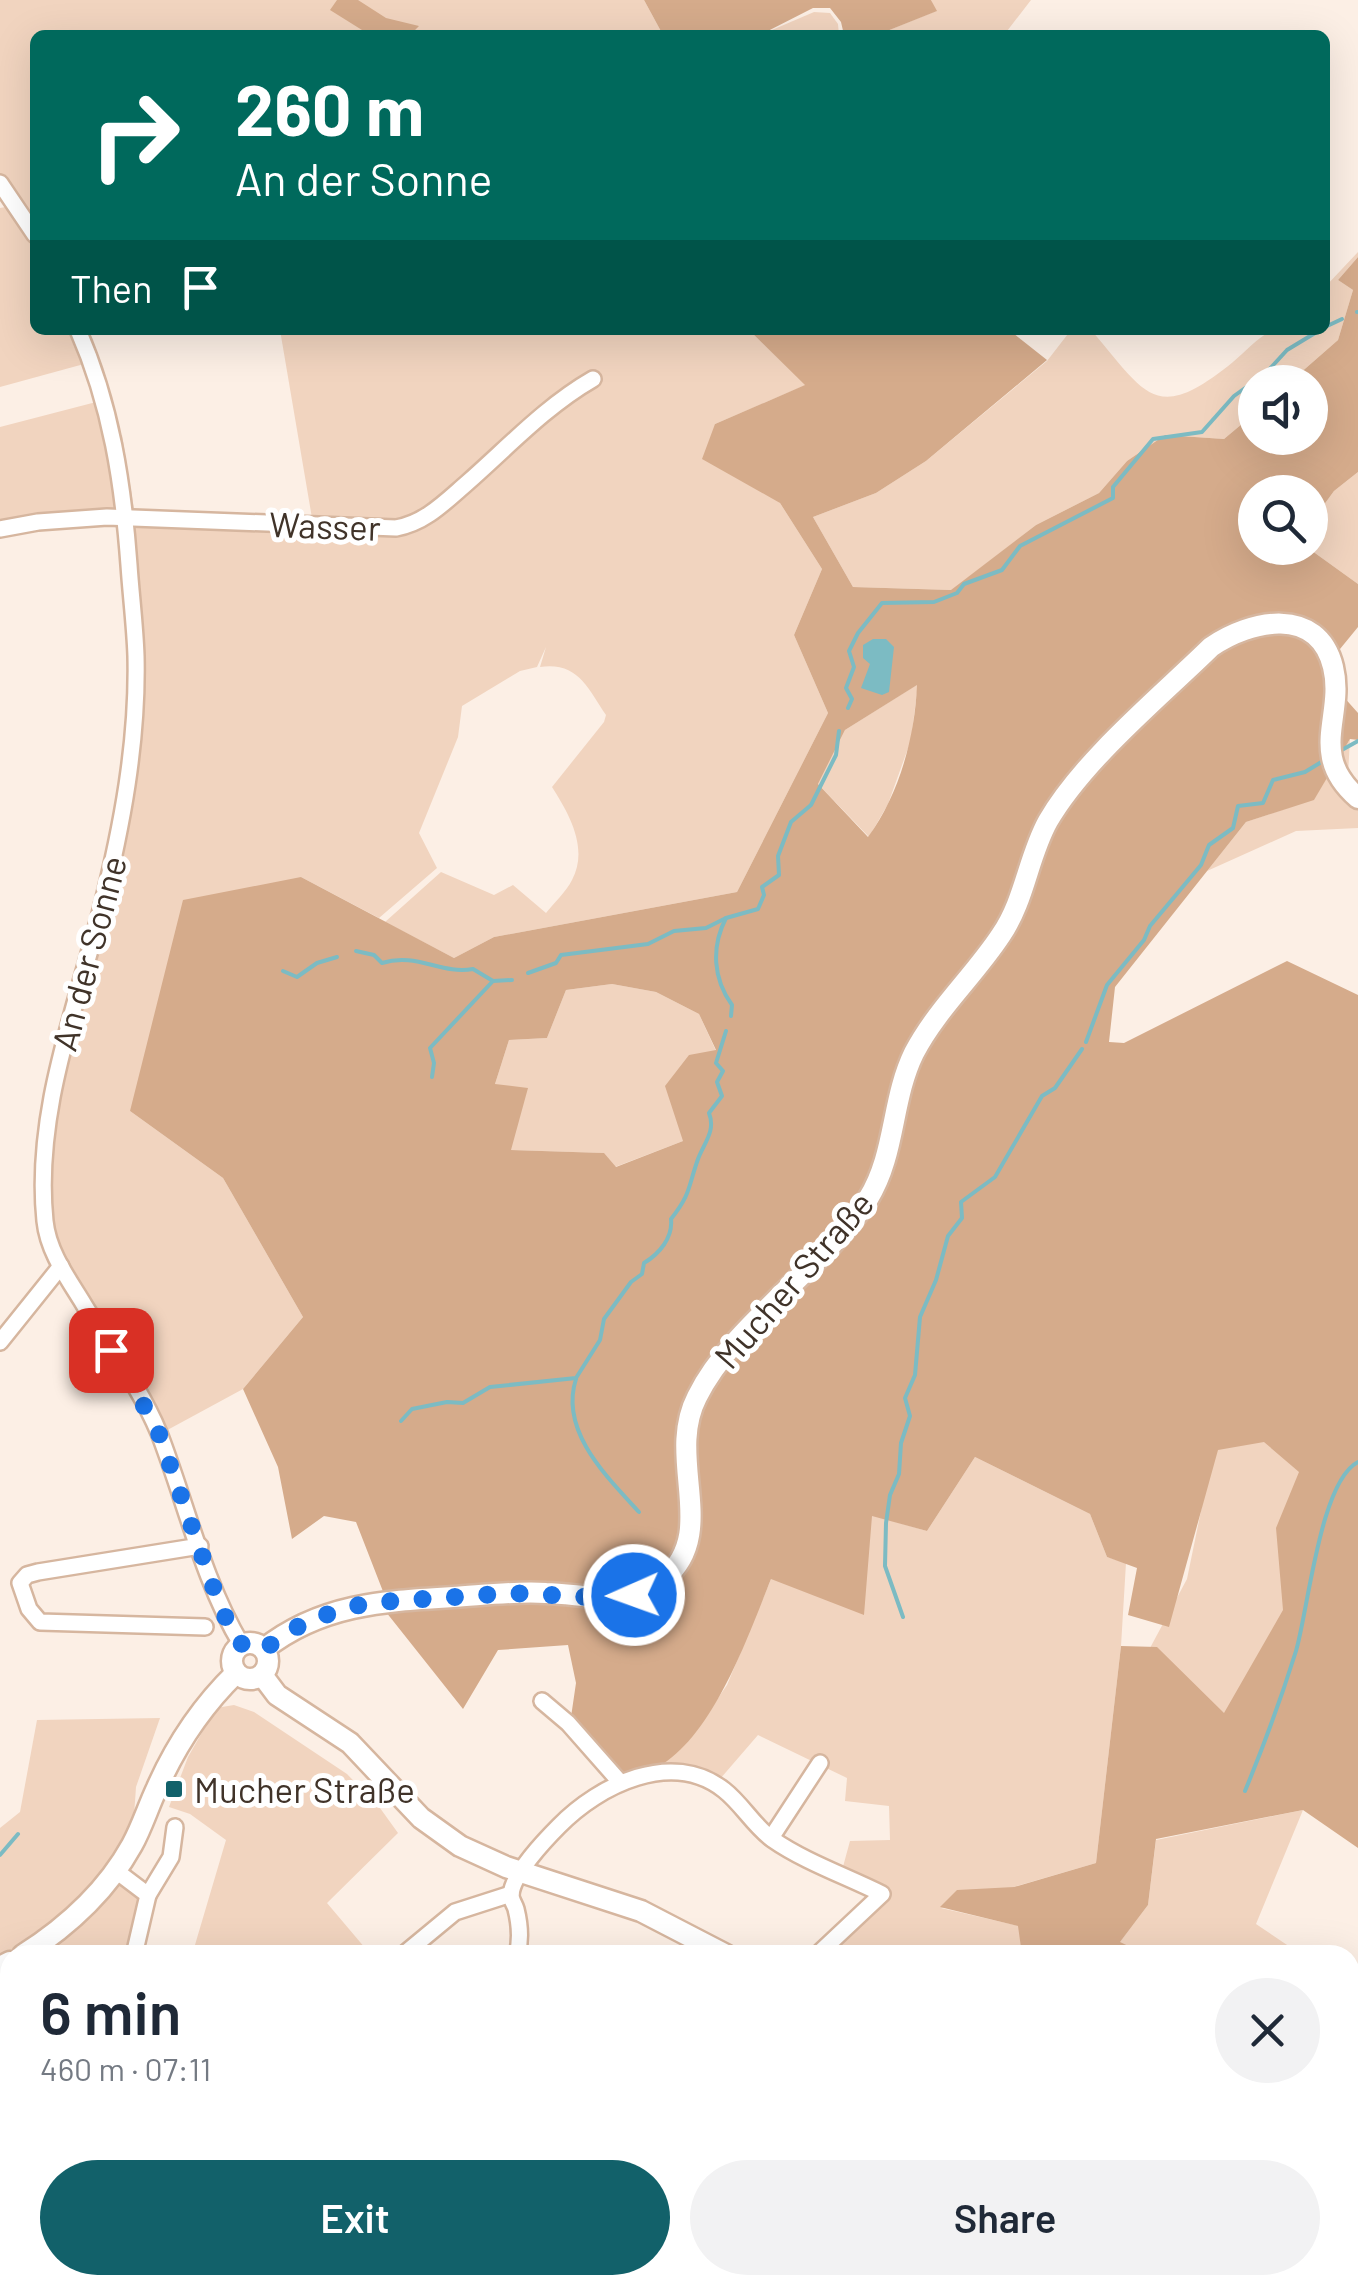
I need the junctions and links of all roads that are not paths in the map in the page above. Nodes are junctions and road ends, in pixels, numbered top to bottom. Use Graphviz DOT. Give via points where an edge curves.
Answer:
graph roads {
  1 [pos="0,183"];
  2 [pos="30,227"];
  3 [pos="80,335"];
  4 [pos="593,378"];
  5 [pos="126,519"];
  6 [pos="0,529"];
  7 [pos="1358,798"];
  8 [pos="61,1266"];
  9 [pos="0,1342"];
  10 [pos="200,1546"];
  11 [pos="205,1627"];
  12 [pos="240,1644"];
  13 [pos="264,1649"];
  14 [pos="236,1673"];
  15 [pos="262,1675"];
  16 [pos="542,1701"];
  17 [pos="820,1764"];
  18 [pos="620,1782"];
  19 [pos="176,1827"];
  20 [pos="772,1838"];
  21 [pos="115,1870"];
  22 [pos="521,1872"];
  23 [pos="511,1894"];
  24 [pos="148,1895"];
  25 [pos="39,1945"];
  26 [pos="136,1945"];
  27 [pos="415,1945"];
  28 [pos="517,1945"];
  29 [pos="707,1945"];
  30 [pos="828,1945"];
  1 -- 2 [label="street"];
  3 -- 5 [label="street, An der Sonne" via="109,412"];
  4 -- 5 [label="street, Wasser" via="410,526"];
  5 -- 6 [label="street, Wasser"];
  5 -- 8 [label="street, An der Sonne" via="136,655 130,755 112,866 47,1130 45,1222"];
  7 -- 13 [label="main road, Mucher Straße" via="1332,760 1334,674 1315,638 1302,628 1270,622 1232,632 1212,646 1048,821 1011,919 938,1014 904,1072 888,1154 873,1191 699,1392 684,1435 692,1524 673,1571 623,1598 512,1593 366,1603 308,1620"];
  8 -- 9 [label="street"];
  8 -- 10 [label="street, An der Sonne" via="157,1428"];
  10 -- 11 [label="street" via="38,1572 20,1583 28,1610 40,1622"];
  10 -- 12 [label="street, An der Sonne"];
  12 -- 13 [label="main road"];
  12 -- 14 [label="main road" via="231,1660"];
  13 -- 15 [label="main road" via="268,1664"];
  14 -- 15 [label="main road"];
  14 -- 21 [label="main road" via="176,1749"];
  15 -- 22 [label="main road" via="276,1695 350,1743 421,1818 460,1846"];
  16 -- 18 [label="street"];
  17 -- 20 [label="street"];
  18 -- 20 [label="street" via="656,1773 698,1775 722,1788"];
  18 -- 22 [label="street" via="568,1816"];
  19 -- 24 [label="street" via="171,1857"];
  20 -- 30 [label="street" via="882,1894"];
  21 -- 24 [label="street"];
  21 -- 25 [label="main road" via="88,1905"];
  22 -- 23 [label="street"];
  22 -- 29 [label="main road" via="641,1911"];
  23 -- 27 [label="street" via="455,1912"];
  23 -- 28 [label="street"];
  24 -- 26 [label="street"];
}
